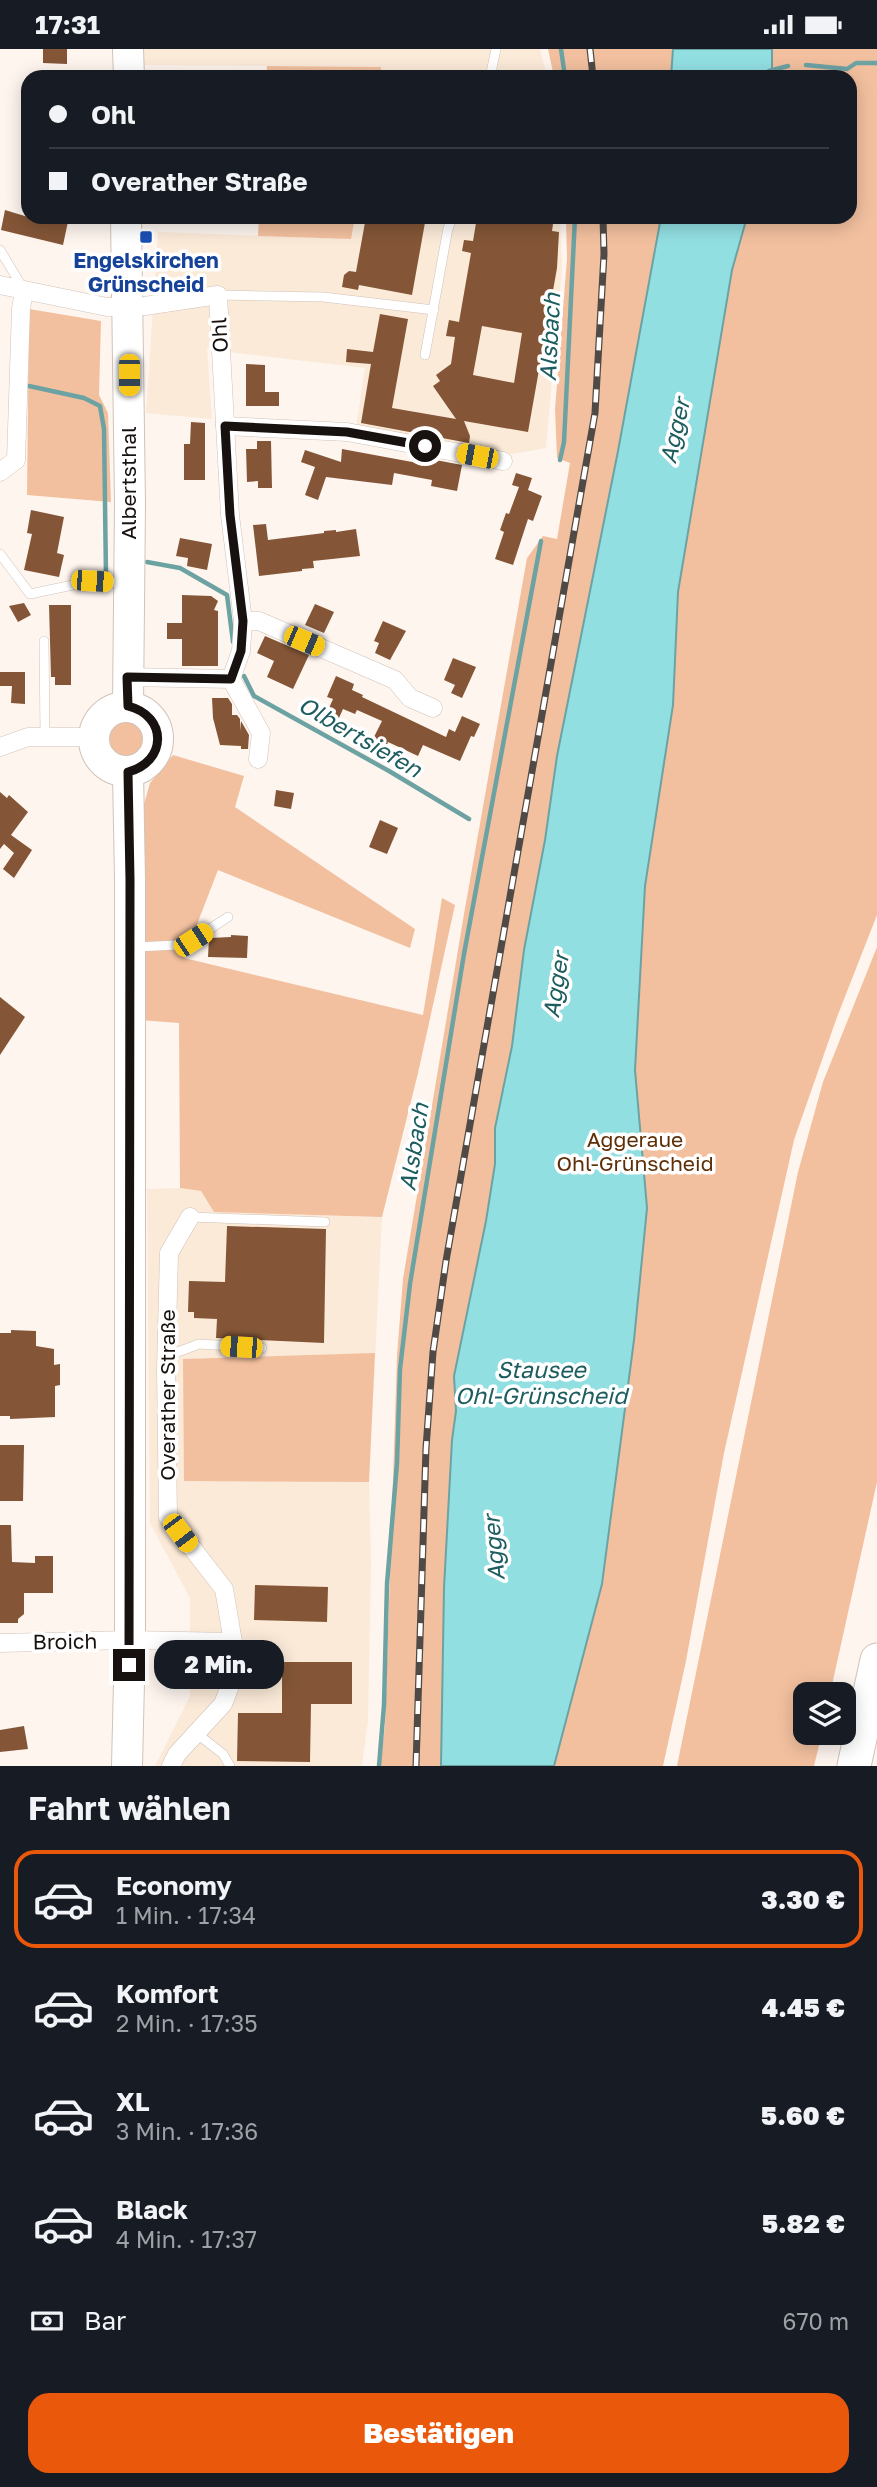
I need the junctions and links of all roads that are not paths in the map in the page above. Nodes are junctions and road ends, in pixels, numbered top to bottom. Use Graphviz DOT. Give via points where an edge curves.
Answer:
graph roads {
  1 [pos="128,49"];
  2 [pos="496,49"];
  3 [pos="128,70"];
  4 [pos="492,70"];
  5 [pos="126,224"];
  6 [pos="450,224"];
  7 [pos="0,250"];
  8 [pos="0,285"];
  9 [pos="24,291"];
  10 [pos="218,295"];
  11 [pos="127,307"];
  12 [pos="433,310"];
  13 [pos="425,355"];
  14 [pos="225,426"];
  15 [pos="503,461"];
  16 [pos="0,472"];
  17 [pos="0,554"];
  18 [pos="130,583"];
  19 [pos="243,621"];
  20 [pos="44,641"];
  21 [pos="127,677"];
  22 [pos="231,679"];
  23 [pos="128,706"];
  24 [pos="433,708"];
  25 [pos="45,737"];
  26 [pos="93,737"];
  27 [pos="0,747"];
  28 [pos="258,759"];
  29 [pos="128,772"];
  30 [pos="228,917"];
  31 [pos="130,947"];
  32 [pos="190,1217"];
  33 [pos="325,1222"];
  34 [pos="262,1348"];
  35 [pos="167,1356"];
  36 [pos="130,1640"];
  37 [pos="233,1642"];
  38 [pos="0,1643"];
  39 [pos="877,1660"];
  40 [pos="196,1733"];
  41 [pos="127,1766"];
  42 [pos="171,1766"];
  43 [pos="230,1766"];
  44 [pos="854,1766"];
  1 -- 3 [label="main road"];
  2 -- 4 [label="lane"];
  5 -- 11 [label="main road, Albertsthal"];
  6 -- 12 [label="lane"];
  7 -- 9 [label="lane"];
  8 -- 9 [label="street, Ohl"];
  9 -- 11 [label="street, Ohl"];
  9 -- 16 [label="street" via="16,460"];
  10 -- 11 [label="street, Ohl"];
  10 -- 12 [label="lane" via="323,297"];
  10 -- 14 [label="street, Ohl"];
  11 -- 18 [label="main road, Albertsthal"];
  12 -- 13 [label="lane"];
  14 -- 15 [label="street" via="347,432"];
  14 -- 19 [label="street, Ohl"];
  17 -- 18 [label="lane" via="30,594 92,581"];
  18 -- 21 [label="main road, Albertsthal"];
  19 -- 22 [label="street, Ohl" via="241,651"];
  19 -- 24 [label="street" via="259,621 395,680 410,698"];
  20 -- 25 [label="lane"];
  21 -- 22 [label="street"];
  21 -- 23 [label="main road, Albertsthal"];
  22 -- 28 [label="street" via="261,733"];
  23 -- 26 [label="main road" via="104,714"];
  23 -- 29 [label="main road" via="146,714 158,739 146,765"];
  25 -- 26 [label="street"];
  25 -- 27 [label="street" via="28,737"];
  26 -- 29 [label="main road" via="103,762"];
  29 -- 31 [label="main road, Overather Straße"];
  30 -- 31 [label="lane" via="177,945"];
  31 -- 36 [label="main road, Overather Straße"];
  32 -- 33 [label="lane"];
  32 -- 35 [label="street, Overather Straße" via="169,1254"];
  34 -- 35 [label="lane" via="199,1344"];
  35 -- 37 [label="street, Overather Straße" via="168,1517 224,1589"];
  36 -- 37 [label="street"];
  36 -- 38 [label="street, Broich"];
  36 -- 41 [label="main road, Overather Straße"];
  37 -- 40 [label="street, Overather Straße" via="230,1686 223,1704"];
  39 -- 44 [label="highway"];
  40 -- 42 [label="street, Overather Straße"];
  40 -- 43 [label="lane" via="223,1754"];
}
